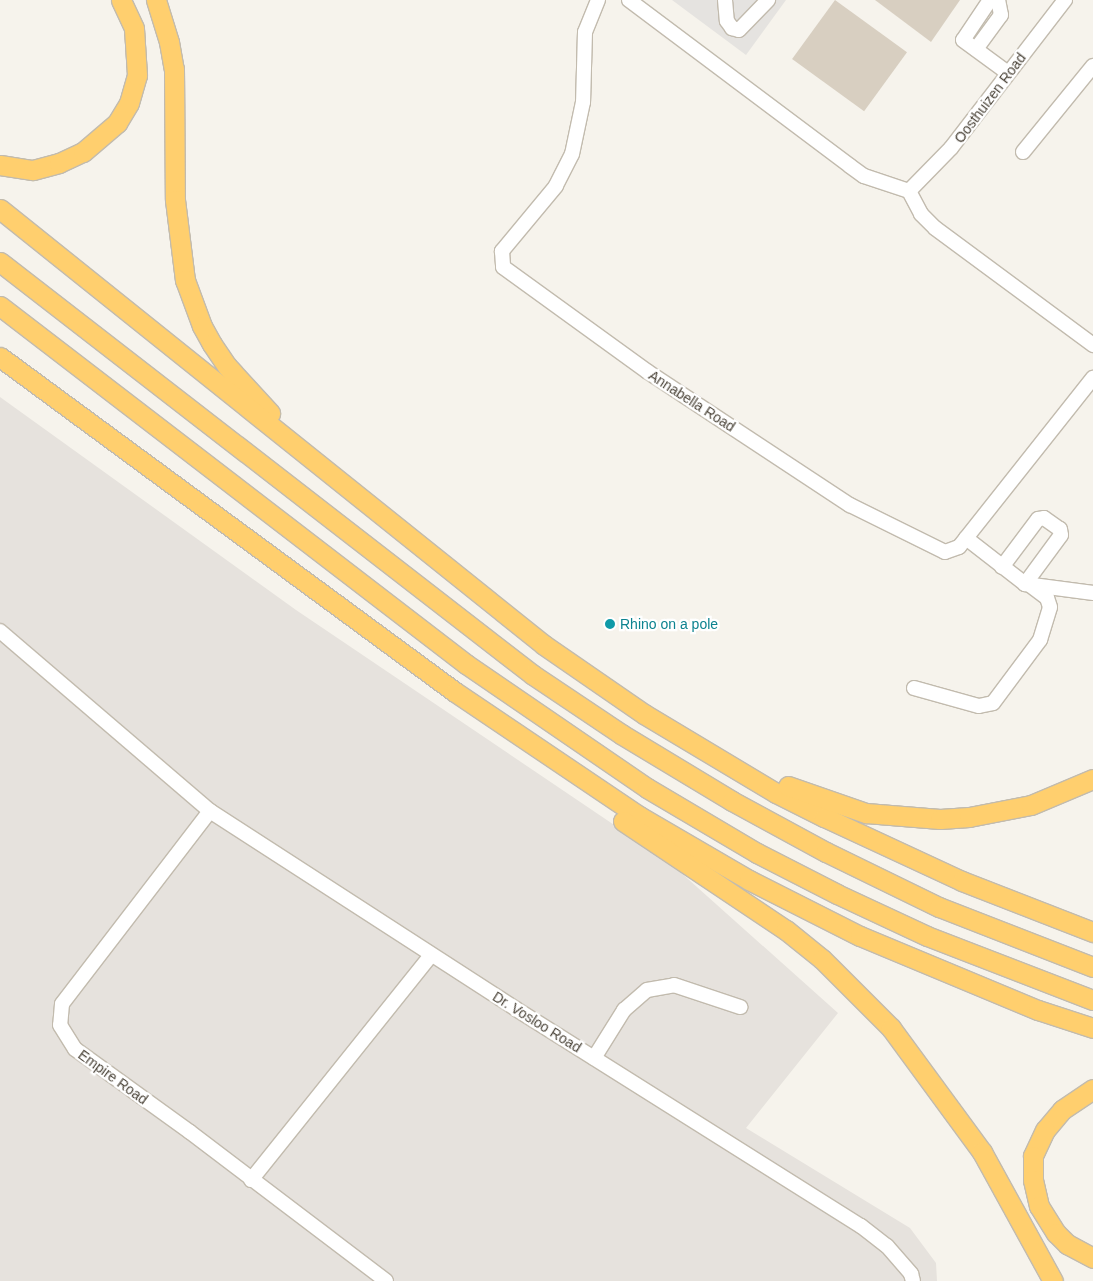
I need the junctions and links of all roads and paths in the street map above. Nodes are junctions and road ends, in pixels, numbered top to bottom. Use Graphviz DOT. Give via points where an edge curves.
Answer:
graph roads {
  1 [pos="122,0"];
  2 [pos="156,0"];
  3 [pos="598,0"];
  4 [pos="628,0"];
  5 [pos="768,0"];
  6 [pos="990,0"];
  7 [pos="998,0"];
  8 [pos="726,1"];
  9 [pos="1061,1"];
  10 [pos="976,49"];
  11 [pos="1093,66"];
  12 [pos="1008,73"];
  13 [pos="1023,152"];
  14 [pos="0,165"];
  15 [pos="909,191"];
  16 [pos="0,209"];
  17 [pos="0,262"];
  18 [pos="0,306"];
  19 [pos="1093,344"];
  20 [pos="2,359"];
  21 [pos="1093,378"];
  22 [pos="373,509"];
  23 [pos="966,538"];
  24 [pos="1002,567"];
  25 [pos="1028,585"];
  26 [pos="1093,592"];
  27 [pos="0,631"];
  28 [pos="914,688"];
  29 [pos="455,692"];
  30 [pos="644,714"];
  31 [pos="1093,779"];
  32 [pos="210,811"];
  33 [pos="1093,932"];
  34 [pos="431,955"];
  35 [pos="1093,967"];
  36 [pos="1093,1000"];
  37 [pos="740,1007"];
  38 [pos="1093,1028"];
  39 [pos="594,1058"];
  40 [pos="1093,1090"];
  41 [pos="252,1180"];
  42 [pos="1093,1258"];
  43 [pos="912,1278"];
  44 [pos="386,1281"];
  45 [pos="1053,1281"];
  1 -- 14 [label="highway" via="134,28 137,75 129,103 116,123 84,152 59,163 33,170"];
  2 -- 22 [label="highway" via="174,68 175,200 180,257 202,326 227,366 256,400"];
  3 -- 23 [label="street, Annabella Road" via="585,32 583,102 572,154 552,192 502,251 503,267 648,372 850,505 945,552 959,547"];
  4 -- 15 [label="street" via="864,176"];
  5 -- 8 [label="street" via="739,30 729,25"];
  6 -- 10 [label="street" via="964,35 963,40"];
  7 -- 10 [label="street" via="1001,15"];
  9 -- 12 [label="street, Oosthuizen Road"];
  10 -- 12 [label="street"];
  11 -- 13 [label="street"];
  12 -- 15 [label="street, Oosthuizen Road" via="952,148"];
  15 -- 19 [label="street" via="921,214 935,228"];
  16 -- 22 [label="highway"];
  17 -- 35 [label="highway" via="533,675 621,734 732,801 826,852 939,907"];
  18 -- 36 [label="highway" via="466,664 647,788 757,853 837,894 927,936"];
  20 -- 29 [label="highway"];
  21 -- 23 [label="street, Annabella Road"];
  22 -- 30 [label="highway" via="544,645"];
  23 -- 24 [label="street"];
  24 -- 25 [label="street"];
  24 -- 25 [label="street" via="1038,519 1044,518 1060,529 1061,535"];
  25 -- 26 [label="street"];
  25 -- 28 [label="street" via="1046,598 1050,607 1040,640 993,703 979,706"];
  27 -- 32 [label="street, Dr. Vosloo Road"];
  29 -- 38 [label="highway" via="639,816 749,880 860,936 949,974"];
  29 -- 45 [label="highway" via="472,712 509,740 786,930 856,991 891,1028 953,1108 1013,1203"];
  30 -- 31 [label="highway" via="788,786 866,813 907,818 969,817 1031,805"];
  30 -- 33 [label="highway" via="776,793 824,817 962,881"];
  32 -- 34 [label="street, Dr. Vosloo Road"];
  32 -- 41 [label="street, Empire Road" via="104,945 62,1004 58,1016 64,1034 75,1049"];
  34 -- 39 [label="street, Dr. Vosloo Road"];
  34 -- 41 [label="street"];
  37 -- 39 [label="street" via="674,985 648,990 624,1010"];
  39 -- 43 [label="street, Dr. Vosloo Road" via="860,1226 887,1246"];
  40 -- 42 [label="highway" via="1062,1110 1045,1130 1033,1156 1033,1180 1039,1206 1067,1244"];
  41 -- 44 [label="street, Empire Road"];
}
